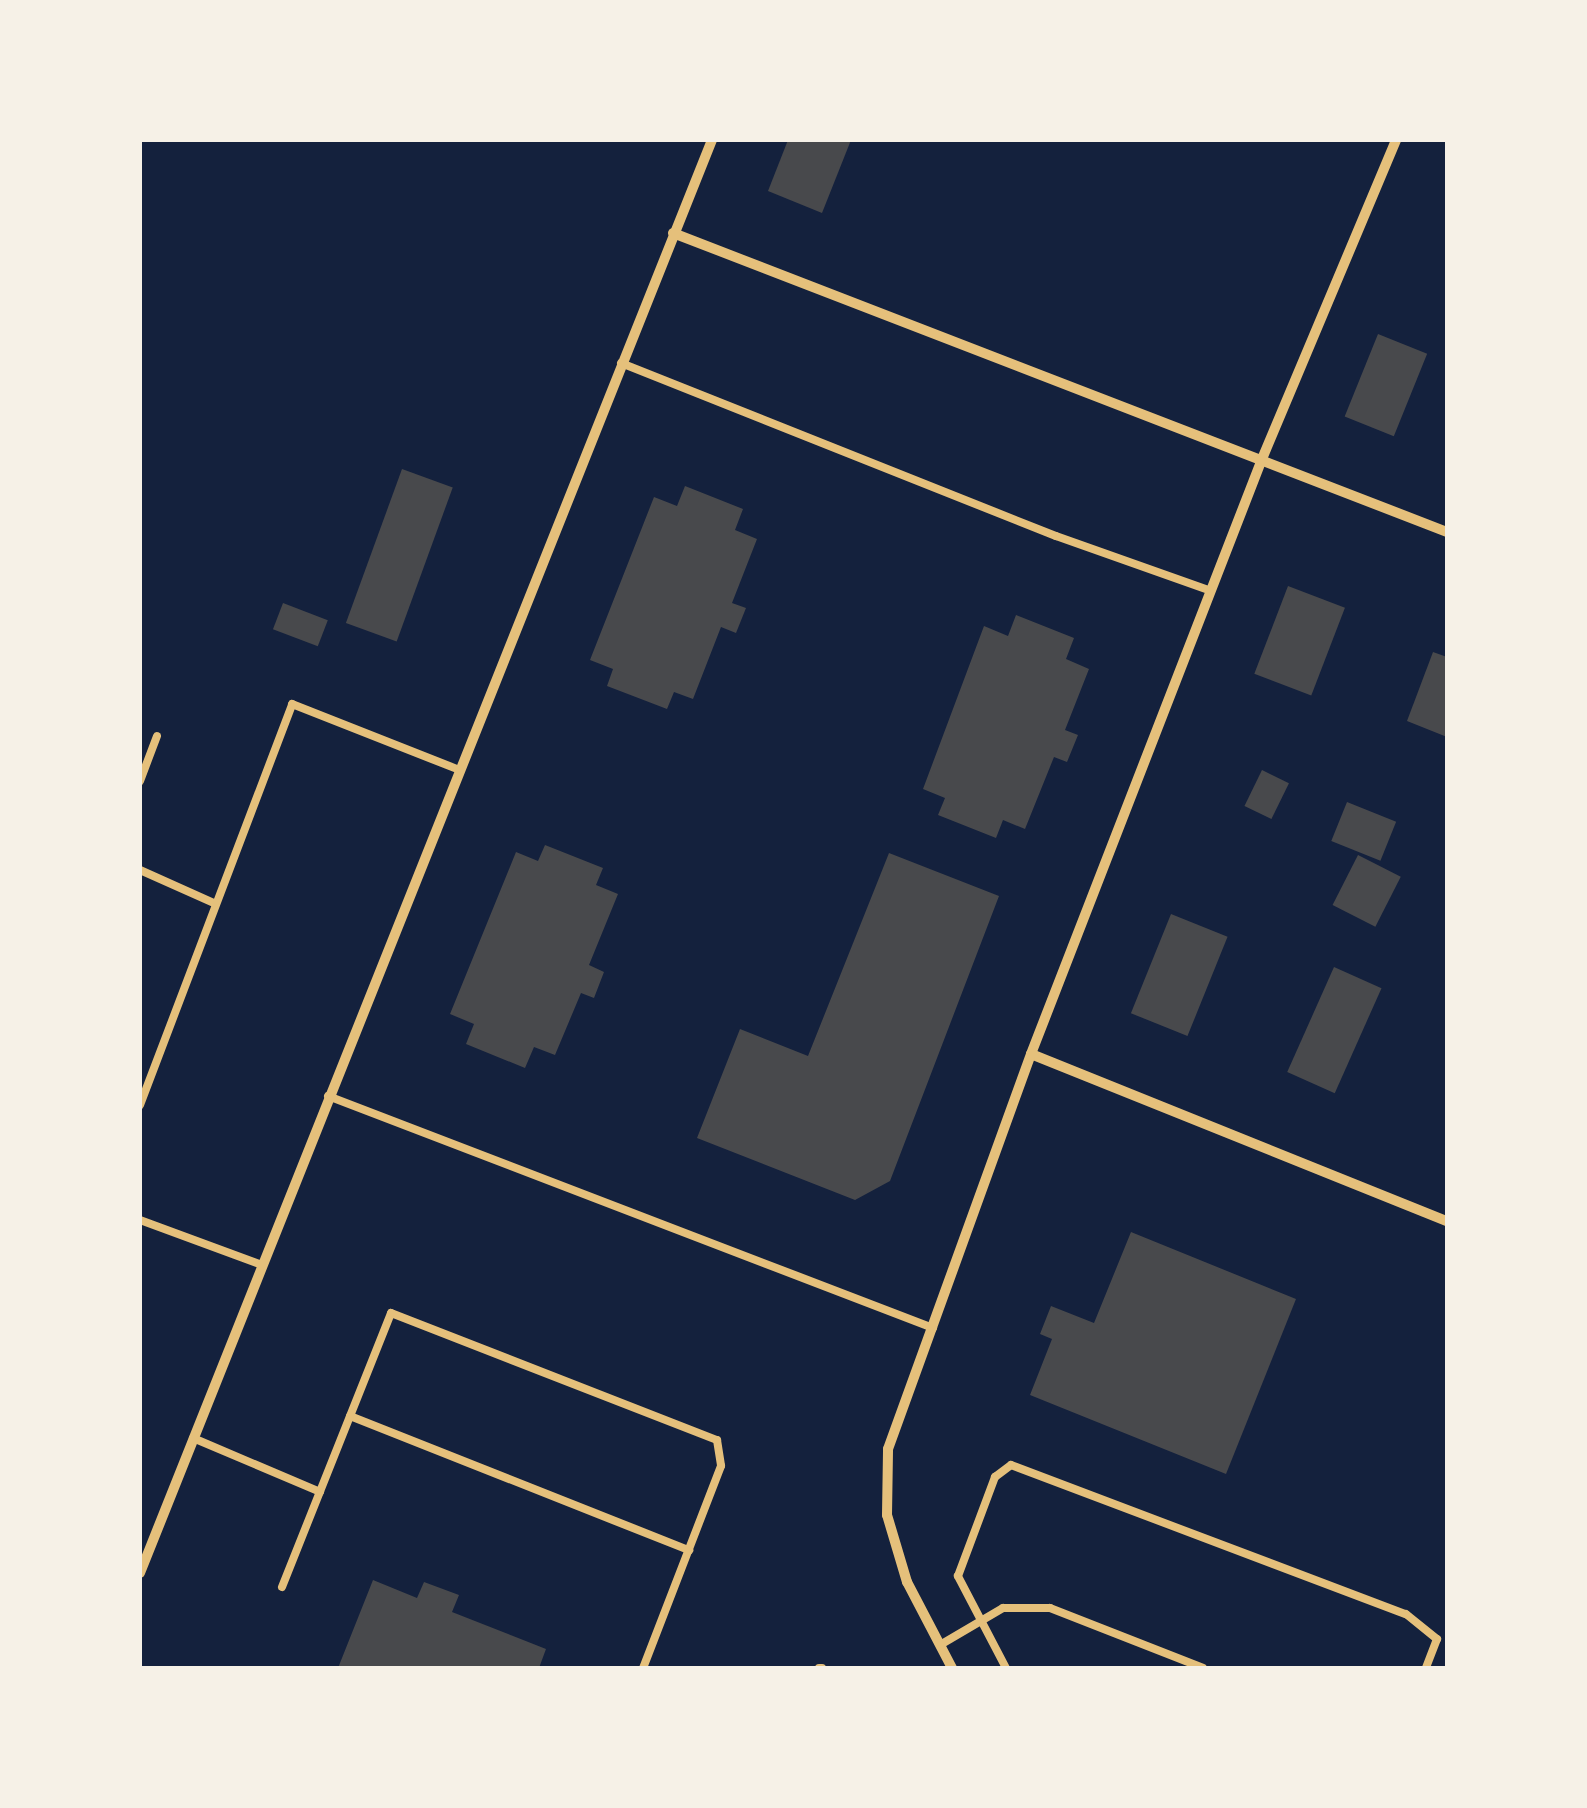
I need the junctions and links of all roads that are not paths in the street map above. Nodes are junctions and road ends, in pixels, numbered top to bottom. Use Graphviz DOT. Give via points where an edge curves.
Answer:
graph roads {
  1 [pos="712,140"];
  2 [pos="1396,140"];
  3 [pos="672,234"];
  4 [pos="621,362"];
  5 [pos="1262,459"];
  6 [pos="1447,532"];
  7 [pos="1211,591"];
  8 [pos="157,736"];
  9 [pos="457,769"];
  10 [pos="140,782"];
  11 [pos="140,870"];
  12 [pos="216,904"];
  13 [pos="1031,1054"];
  14 [pos="328,1096"];
  15 [pos="140,1105"];
  16 [pos="140,1220"];
  17 [pos="1447,1221"];
  18 [pos="262,1266"];
  19 [pos="933,1328"];
  20 [pos="350,1416"];
  21 [pos="193,1438"];
  22 [pos="320,1492"];
  23 [pos="688,1550"];
  24 [pos="140,1573"];
  25 [pos="282,1588"];
  26 [pos="981,1622"];
  27 [pos="940,1645"];
  28 [pos="643,1668"];
  29 [pos="952,1668"];
  30 [pos="1006,1668"];
  31 [pos="1203,1668"];
  32 [pos="1426,1668"];
  1 -- 3 [label="street"];
  2 -- 5 [label="street"];
  3 -- 4 [label="street"];
  3 -- 5 [label="street"];
  4 -- 7 [label="lane"];
  4 -- 9 [label="street"];
  5 -- 6 [label="street"];
  5 -- 7 [label="street"];
  7 -- 13 [label="street"];
  8 -- 10 [label="lane"];
  9 -- 12 [label="lane" via="292,704"];
  9 -- 14 [label="street"];
  11 -- 12 [label="lane"];
  12 -- 15 [label="lane"];
  13 -- 17 [label="street"];
  13 -- 19 [label="street"];
  14 -- 18 [label="street"];
  14 -- 19 [label="lane"];
  16 -- 18 [label="lane"];
  18 -- 21 [label="street"];
  19 -- 27 [label="street" via="888,1449 887,1516 907,1582"];
  20 -- 22 [label="lane"];
  20 -- 23 [label="lane"];
  20 -- 23 [label="lane" via="390,1313 717,1440 721,1466"];
  21 -- 22 [label="lane"];
  21 -- 24 [label="street"];
  22 -- 25 [label="lane"];
  23 -- 28 [label="lane"];
  26 -- 27 [label="lane"];
  26 -- 30 [label="lane"];
  26 -- 31 [label="lane" via="1003,1608 1050,1608"];
  26 -- 32 [label="lane" via="958,1576 995,1477 1011,1465 1406,1614 1436,1639"];
  27 -- 29 [label="street"];
}
